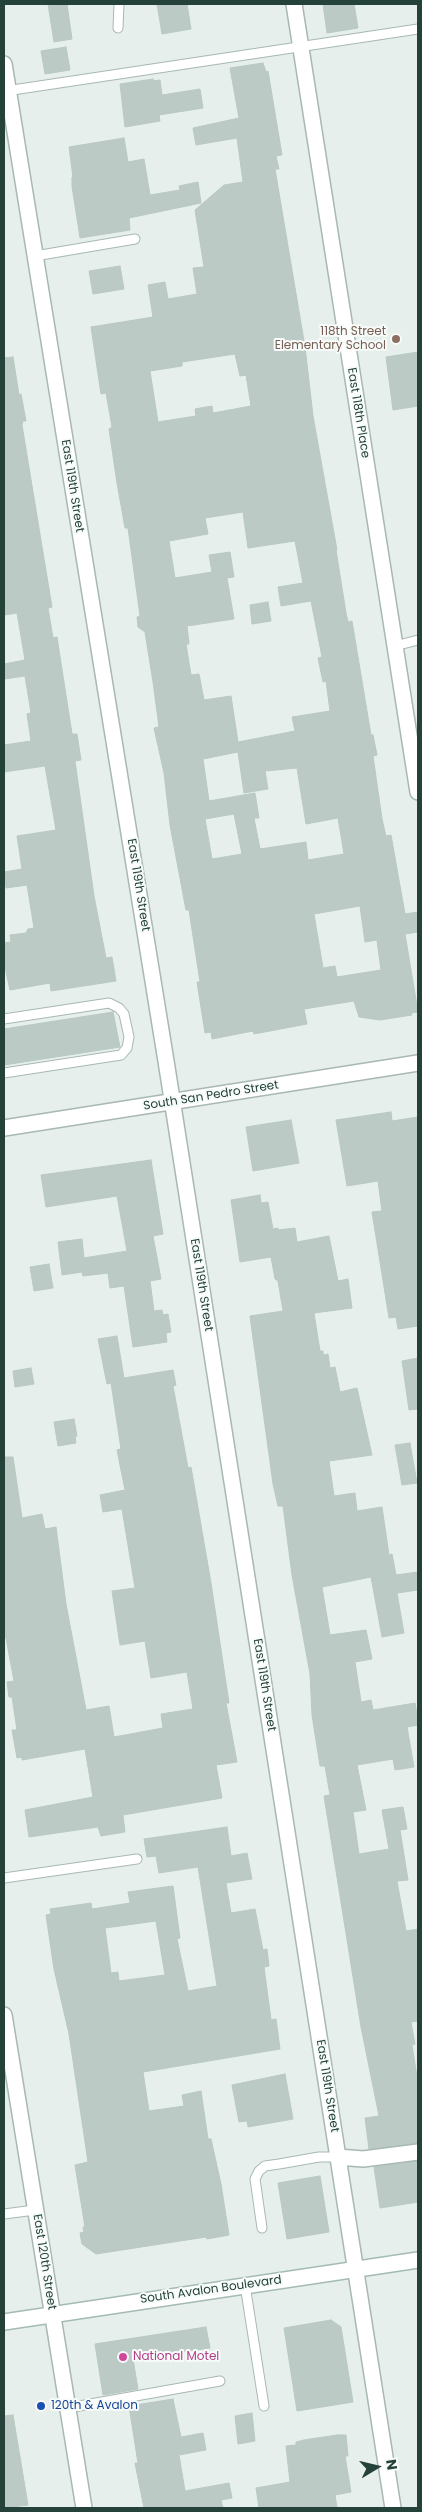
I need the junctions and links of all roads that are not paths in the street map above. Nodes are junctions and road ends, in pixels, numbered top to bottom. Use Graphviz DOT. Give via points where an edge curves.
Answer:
graph roads {
  1 [pos="119,4"];
  2 [pos="294,4"];
  3 [pos="118,28"];
  4 [pos="418,29"];
  5 [pos="300,46"];
  6 [pos="4,64"];
  7 [pos="6,91"];
  8 [pos="135,239"];
  9 [pos="35,256"];
  10 [pos="418,640"];
  11 [pos="395,646"];
  12 [pos="418,792"];
  13 [pos="4,1020"];
  14 [pos="418,1063"];
  15 [pos="4,1073"];
  16 [pos="173,1102"];
  17 [pos="4,1128"];
  18 [pos="137,1859"];
  19 [pos="4,1878"];
  20 [pos="4,2016"];
  21 [pos="7,2052"];
  22 [pos="418,2152"];
  23 [pos="338,2157"];
  24 [pos="35,2210"];
  25 [pos="4,2214"];
  26 [pos="262,2228"];
  27 [pos="418,2260"];
  28 [pos="356,2269"];
  29 [pos="245,2285"];
  30 [pos="52,2314"];
  31 [pos="4,2322"];
  32 [pos="220,2382"];
  33 [pos="264,2406"];
  34 [pos="68,2408"];
  35 [pos="84,2508"];
  36 [pos="393,2508"];
  1 -- 3 [label="lane"];
  2 -- 5 [label="street, East 118th Place"];
  4 -- 5 [label="lane"];
  5 -- 7 [label="lane"];
  5 -- 11 [label="street, East 118th Place"];
  6 -- 7 [label="street, East 119th Street"];
  7 -- 9 [label="street, East 119th Street"];
  8 -- 9 [label="lane"];
  9 -- 16 [label="street, East 119th Street"];
  10 -- 11 [label="lane"];
  11 -- 12 [label="street, East 118th Place"];
  13 -- 15 [label="lane" via="109,1003 124,1014 129,1037 127,1048 120,1055"];
  14 -- 16 [label="street, South San Pedro Street"];
  16 -- 17 [label="street, South San Pedro Street"];
  16 -- 23 [label="street, East 119th Street"];
  18 -- 19 [label="lane"];
  20 -- 21 [label="street, East 120th Street"];
  21 -- 24 [label="street, East 120th Street"];
  22 -- 23 [label="street" via="363,2159"];
  23 -- 26 [label="lane" via="265,2166 259,2171 255,2179"];
  23 -- 28 [label="street, East 119th Street"];
  24 -- 25 [label="lane"];
  24 -- 30 [label="street, East 120th Street"];
  27 -- 28 [label="street, South Avalon Boulevard"];
  28 -- 29 [label="street, South Avalon Boulevard"];
  28 -- 36 [label="street, East 119th Street"];
  29 -- 30 [label="street, South Avalon Boulevard"];
  29 -- 33 [label="lane"];
  30 -- 31 [label="street, South Avalon Boulevard"];
  30 -- 34 [label="street, East 120th Street"];
  32 -- 34 [label="lane"];
  34 -- 35 [label="street, East 120th Street"];
}
